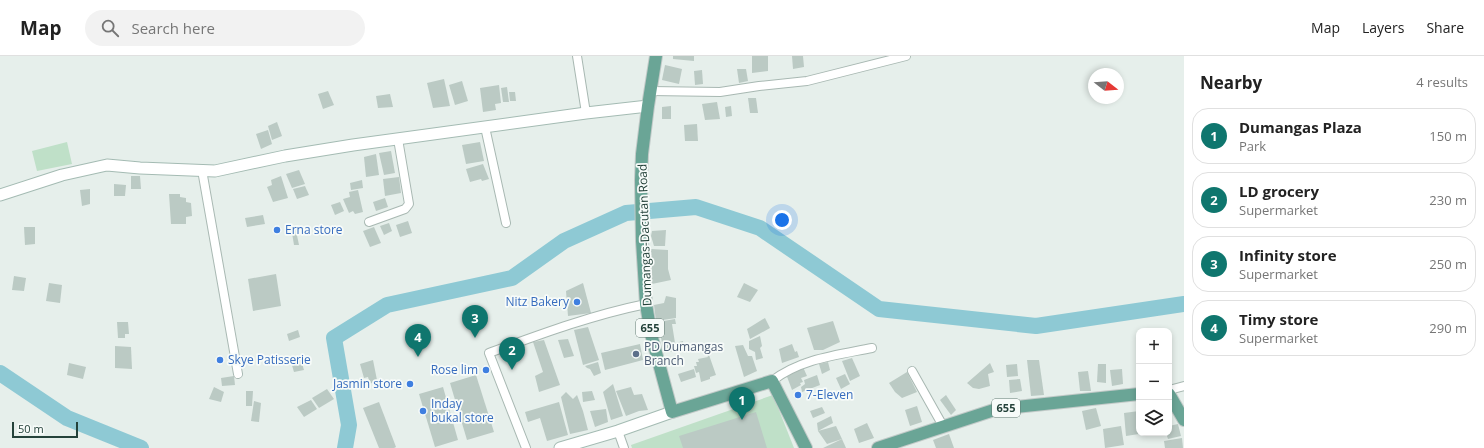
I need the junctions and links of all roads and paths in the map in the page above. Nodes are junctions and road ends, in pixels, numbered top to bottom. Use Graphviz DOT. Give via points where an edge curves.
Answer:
graph roads {
  1 [pos="578,56"];
  2 [pos="656,56"];
  3 [pos="906,56"];
  4 [pos="650,91"];
  5 [pos="648,106"];
  6 [pos="586,113"];
  7 [pos="485,127"];
  8 [pos="398,139"];
  9 [pos="202,170"];
  10 [pos="0,195"];
  11 [pos="369,222"];
  12 [pos="506,223"];
  13 [pos="646,304"];
  14 [pos="872,348"];
  15 [pos="912,371"];
  16 [pos="238,374"];
  17 [pos="772,380"];
  18 [pos="1184,386"];
  19 [pos="1172,389"];
  20 [pos="1136,394"];
  21 [pos="1172,399"];
  22 [pos="672,412"];
  23 [pos="1184,420"];
  24 [pos="943,426"];
  25 [pos="618,430"];
  26 [pos="526,448"];
  27 [pos="560,448"];
  28 [pos="624,448"];
  29 [pos="806,448"];
  30 [pos="878,448"];
  1 -- 6 [label="street"];
  2 -- 4 [label="main road, Dumangas-Dacutan Road / 655"];
  3 -- 4 [label="street" via="807,81 720,92"];
  4 -- 5 [label="main road, Dumangas-Dacutan Road / 655"];
  5 -- 6 [label="street"];
  5 -- 13 [label="main road, Dumangas-Dacutan Road / 655" via="641,180"];
  6 -- 7 [label="street"];
  7 -- 8 [label="street"];
  7 -- 12 [label="street"];
  8 -- 9 [label="street" via="285,156 215,171"];
  8 -- 11 [label="street" via="409,204 405,209"];
  9 -- 10 [label="street" via="107,165 62,175"];
  9 -- 16 [label="street"];
  13 -- 22 [label="main road, Dumangas-Dacutan Road / 655" via="651,334"];
  13 -- 26 [label="street" via="557,328 489,353"];
  14 -- 17 [label="street" via="801,364"];
  15 -- 24 [label="street"];
  17 -- 22 [label="main road"];
  17 -- 29 [label="main road"];
  18 -- 19 [label="street"];
  20 -- 24 [label="main road, 655" via="997,409"];
  21 -- 23 [label="main road"];
  22 -- 25 [label="street"];
  24 -- 30 [label="main road, 655"];
  25 -- 27 [label="street"];
  25 -- 28 [label="street"];
}
